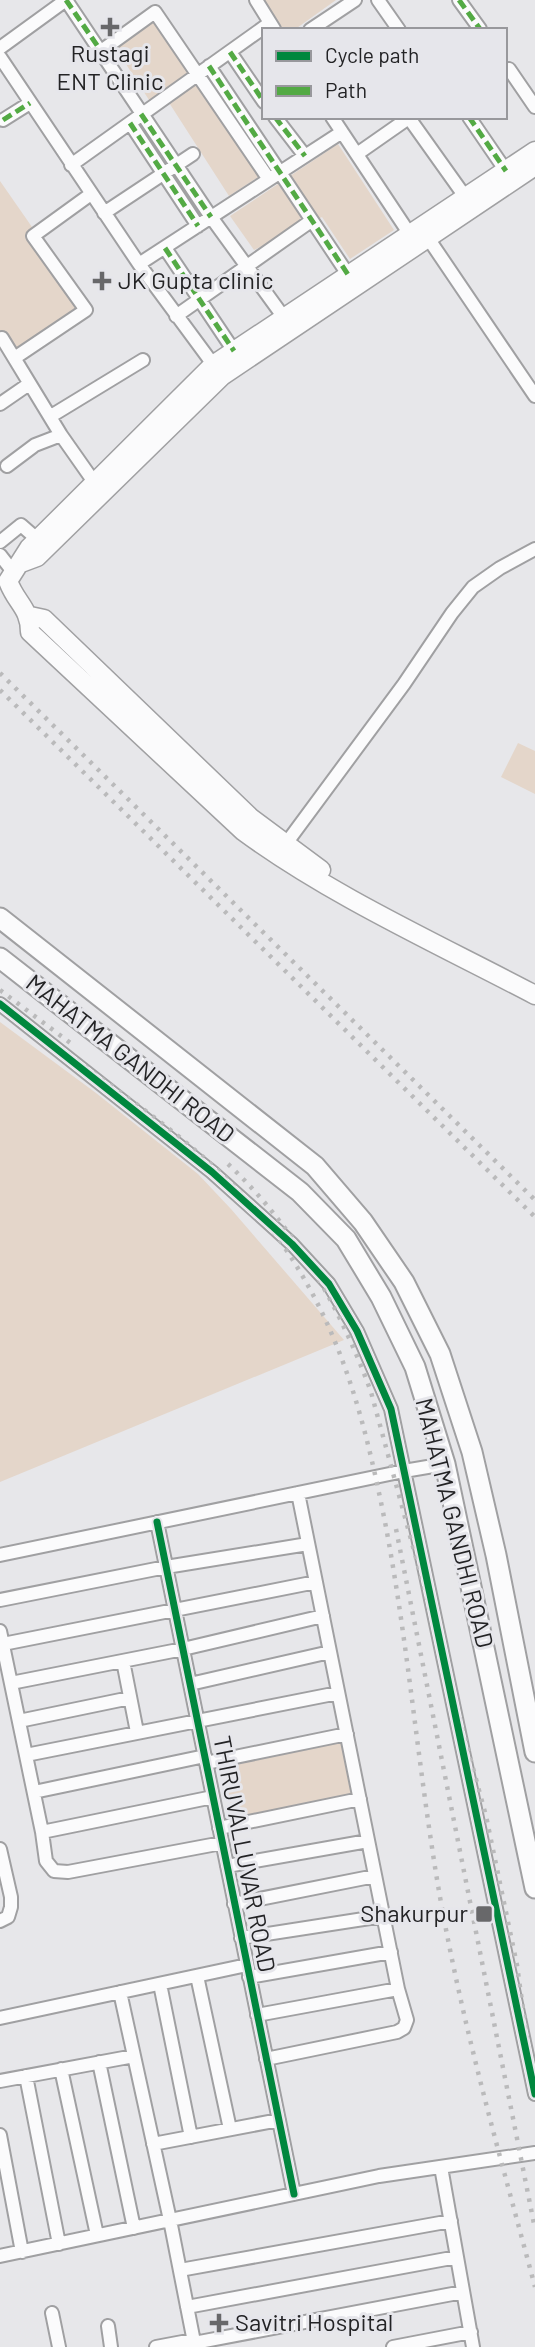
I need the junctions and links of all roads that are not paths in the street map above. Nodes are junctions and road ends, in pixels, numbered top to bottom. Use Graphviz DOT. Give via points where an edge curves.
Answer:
graph roads {
  1 [pos="66,0"];
  2 [pos="256,0"];
  3 [pos="355,0"];
  4 [pos="378,0"];
  5 [pos="459,0"];
  6 [pos="273,26"];
  7 [pos="313,28"];
  8 [pos="398,28"];
  9 [pos="479,28"];
  10 [pos="262,33"];
  11 [pos="0,48"];
  12 [pos="101,51"];
  13 [pos="230,52"];
  14 [pos="0,57"];
  15 [pos="209,66"];
  16 [pos="509,69"];
  17 [pos="197,75"];
  18 [pos="262,100"];
  19 [pos="30,103"];
  20 [pos="262,104"];
  21 [pos="535,107"];
  22 [pos="141,114"];
  23 [pos="244,117"];
  24 [pos="277,119"];
  25 [pos="333,119"];
  26 [pos="409,119"];
  27 [pos="411,119"];
  28 [pos="470,119"];
  29 [pos="4,120"];
  30 [pos="130,123"];
  31 [pos="232,126"];
  32 [pos="342,132"];
  33 [pos="535,151"];
  34 [pos="193,154"];
  35 [pos="357,154"];
  36 [pos="305,156"];
  37 [pos="176,164"];
  38 [pos="71,165"];
  39 [pos="535,166"];
  40 [pos="280,171"];
  41 [pos="506,171"];
  42 [pos="164,173"];
  43 [pos="268,178"];
  44 [pos="91,194"];
  45 [pos="466,198"];
  46 [pos="104,213"];
  47 [pos="211,217"];
  48 [pos="311,221"];
  49 [pos="198,226"];
  50 [pos="419,239"];
  51 [pos="165,248"];
  52 [pos="139,264"];
  53 [pos="247,267"];
  54 [pos="349,276"];
  55 [pos="201,299"];
  56 [pos="176,316"];
  57 [pos="285,319"];
  58 [pos="0,339"];
  59 [pos="234,351"];
  60 [pos="16,357"];
  61 [pos="143,360"];
  62 [pos="218,370"];
  63 [pos="29,384"];
  64 [pos="535,394"];
  65 [pos="0,404"];
  66 [pos="51,416"];
  67 [pos="61,435"];
  68 [pos="6,466"];
  69 [pos="94,482"];
  70 [pos="37,539"];
  71 [pos="0,542"];
  72 [pos="535,549"];
  73 [pos="0,555"];
  74 [pos="11,574"];
  75 [pos="281,851"];
  76 [pos="0,918"];
  77 [pos="0,958"];
  78 [pos="535,981"];
  79 [pos="535,995"];
  80 [pos="0,1004"];
  81 [pos="445,1464"];
  82 [pos="404,1471"];
  83 [pos="298,1493"];
  84 [pos="157,1522"];
  85 [pos="309,1544"];
  86 [pos="0,1555"];
  87 [pos="166,1567"];
  88 [pos="316,1582"];
  89 [pos="0,1600"];
  90 [pos="175,1609"];
  91 [pos="323,1616"];
  92 [pos="1,1637"];
  93 [pos="183,1649"];
  94 [pos="330,1652"];
  95 [pos="123,1661"];
  96 [pos="11,1683"];
  97 [pos="190,1684"];
  98 [pos="338,1693"];
  99 [pos="131,1698"];
  100 [pos="197,1720"];
  101 [pos="19,1721"];
  102 [pos="137,1732"];
  103 [pos="347,1734"];
  104 [pos="535,1752"];
  105 [pos="26,1755"];
  106 [pos="205,1759"];
  107 [pos="34,1792"];
  108 [pos="213,1797"];
  109 [pos="360,1799"];
  110 [pos="219,1828"];
  111 [pos="42,1832"];
  112 [pos="368,1841"];
  113 [pos="222,1843"];
  114 [pos="0,1849"];
  115 [pos="227,1866"];
  116 [pos="3,1873"];
  117 [pos="375,1875"];
  118 [pos="535,1888"];
  119 [pos="234,1903"];
  120 [pos="383,1916"];
  121 [pos="0,1921"];
  122 [pos="242,1938"];
  123 [pos="391,1952"];
  124 [pos="248,1971"];
  125 [pos="197,1976"];
  126 [pos="160,1984"];
  127 [pos="398,1989"];
  128 [pos="120,1992"];
  129 [pos="257,2015"];
  130 [pos="0,2018"];
  131 [pos="134,2056"];
  132 [pos="266,2059"];
  133 [pos="99,2062"];
  134 [pos="61,2069"];
  135 [pos="26,2076"];
  136 [pos="0,2081"];
  137 [pos="535,2094"];
  138 [pos="279,2120"];
  139 [pos="230,2129"];
  140 [pos="0,2135"];
  141 [pos="191,2137"];
  142 [pos="153,2144"];
  143 [pos="535,2152"];
  144 [pos="441,2166"];
  145 [pos="4,2179"];
  146 [pos="293,2194"];
  147 [pos="170,2220"];
  148 [pos="451,2221"];
  149 [pos="134,2228"];
  150 [pos="97,2235"];
  151 [pos="60,2244"];
  152 [pos="22,2252"];
  153 [pos="0,2256"];
  154 [pos="457,2257"];
  155 [pos="180,2270"];
  156 [pos="463,2292"];
  157 [pos="187,2307"];
  158 [pos="52,2313"];
  159 [pos="108,2326"];
  160 [pos="471,2332"];
  161 [pos="194,2343"];
  162 [pos="59,2347"];
  163 [pos="111,2347"];
  164 [pos="156,2347"];
  165 [pos="393,2347"];
  166 [pos="473,2347"];
  1 -- 11 [label="street"];
  1 -- 12 [label="street"];
  2 -- 6 [label="street"];
  3 -- 7 [label="street"];
  4 -- 8 [label="street"];
  5 -- 9 [label="street"];
  10 -- 13 [label="street"];
  12 -- 17 [label="street" via="155,12"];
  12 -- 22 [label="street"];
  13 -- 15 [label="street"];
  13 -- 18 [label="street"];
  14 -- 19 [label="street"];
  15 -- 17 [label="street"];
  15 -- 23 [label="street"];
  16 -- 21 [label="street"];
  17 -- 22 [label="street"];
  17 -- 31 [label="street"];
  19 -- 29 [label="street"];
  19 -- 38 [label="street"];
  20 -- 23 [label="street"];
  22 -- 30 [label="street"];
  22 -- 37 [label="street"];
  23 -- 31 [label="street"];
  23 -- 40 [label="street"];
  24 -- 36 [label="street"];
  25 -- 32 [label="street"];
  26 -- 35 [label="street"];
  27 -- 45 [label="street"];
  28 -- 41 [label="street"];
  30 -- 38 [label="street"];
  30 -- 42 [label="street"];
  31 -- 43 [label="street"];
  32 -- 35 [label="street"];
  32 -- 36 [label="street"];
  33 -- 41 [label="main road"];
  34 -- 37 [label="street"];
  35 -- 50 [label="street"];
  36 -- 40 [label="street"];
  37 -- 42 [label="street"];
  37 -- 47 [label="street"];
  38 -- 44 [label="street"];
  39 -- 50 [label="main road"];
  40 -- 43 [label="street"];
  40 -- 48 [label="street"];
  41 -- 45 [label="main road"];
  42 -- 46 [label="street"];
  42 -- 49 [label="street"];
  43 -- 47 [label="street"];
  44 -- 46 [label="street"];
  44 -- 60 [label="street" via="33,236 86,310"];
  45 -- 50 [label="main road"];
  46 -- 52 [label="street"];
  47 -- 49 [label="street"];
  47 -- 53 [label="street"];
  48 -- 53 [label="street"];
  48 -- 54 [label="street"];
  49 -- 51 [label="street"];
  50 -- 54 [label="main road"];
  50 -- 62 [label="main road"];
  50 -- 64 [label="street"];
  51 -- 52 [label="street"];
  51 -- 55 [label="street"];
  52 -- 56 [label="street"];
  53 -- 55 [label="street"];
  53 -- 57 [label="street"];
  54 -- 57 [label="main road"];
  55 -- 56 [label="street"];
  55 -- 59 [label="street"];
  56 -- 62 [label="street"];
  57 -- 59 [label="main road"];
  58 -- 60 [label="street"];
  59 -- 62 [label="main road"];
  60 -- 63 [label="street"];
  61 -- 66 [label="street"];
  62 -- 69 [label="main road"];
  62 -- 74 [label="main road" via="37,557"];
  63 -- 65 [label="street"];
  63 -- 66 [label="street"];
  66 -- 67 [label="street"];
  67 -- 68 [label="street" via="35,445"];
  67 -- 69 [label="street"];
  69 -- 70 [label="main road"];
  70 -- 71 [label="street" via="21,525"];
  70 -- 74 [label="main road"];
  72 -- 75 [label="street" via="473,587"];
  73 -- 74 [label="street"];
  74 -- 75 [label="main road" via="13,595 30,616 44,619"];
  75 -- 78 [label="main road"];
  75 -- 79 [label="main road" via="331,887"];
  76 -- 104 [label="main road, MAHATMA GANDHI ROAD" via="314,1167 363,1222 404,1282 440,1354 472,1452"];
  77 -- 81 [label="main road, MAHATMA GANDHI ROAD" via="300,1192 346,1239 415,1367"];
  80 -- 82 [label="street" via="212,1172 329,1284 391,1409"];
  81 -- 82 [label="street"];
  81 -- 118 [label="main road, MAHATMA GANDHI ROAD"];
  82 -- 83 [label="street"];
  82 -- 137 [label="street"];
  83 -- 84 [label="street"];
  83 -- 85 [label="street"];
  84 -- 86 [label="street"];
  84 -- 87 [label="street, THIRUVALLUVAR ROAD"];
  85 -- 87 [label="street"];
  85 -- 88 [label="street"];
  87 -- 89 [label="street"];
  87 -- 90 [label="street, THIRUVALLUVAR ROAD"];
  88 -- 90 [label="street"];
  88 -- 91 [label="street"];
  90 -- 92 [label="street"];
  90 -- 93 [label="street, THIRUVALLUVAR ROAD"];
  91 -- 93 [label="street"];
  91 -- 94 [label="street"];
  92 -- 96 [label="street"];
  93 -- 95 [label="street"];
  93 -- 97 [label="street, THIRUVALLUVAR ROAD"];
  94 -- 97 [label="street"];
  94 -- 98 [label="street"];
  95 -- 96 [label="street"];
  95 -- 99 [label="street"];
  96 -- 101 [label="street"];
  97 -- 100 [label="street, THIRUVALLUVAR ROAD"];
  98 -- 100 [label="street"];
  98 -- 103 [label="street"];
  99 -- 101 [label="street"];
  99 -- 102 [label="street"];
  100 -- 102 [label="street"];
  100 -- 106 [label="street, THIRUVALLUVAR ROAD"];
  101 -- 105 [label="street"];
  102 -- 105 [label="street"];
  103 -- 106 [label="street"];
  103 -- 109 [label="street"];
  105 -- 107 [label="street"];
  106 -- 107 [label="street"];
  106 -- 108 [label="street, THIRUVALLUVAR ROAD"];
  107 -- 111 [label="street"];
  108 -- 110 [label="street, THIRUVALLUVAR ROAD"];
  108 -- 111 [label="street"];
  109 -- 110 [label="street"];
  109 -- 112 [label="street"];
  110 -- 113 [label="street, THIRUVALLUVAR ROAD"];
  111 -- 113 [label="street" via="46,1861 54,1871 68,1872"];
  112 -- 115 [label="street"];
  112 -- 117 [label="street"];
  113 -- 115 [label="street, THIRUVALLUVAR ROAD"];
  114 -- 116 [label="street"];
  115 -- 119 [label="street, THIRUVALLUVAR ROAD"];
  116 -- 121 [label="street" via="11,1907 8,1917"];
  117 -- 119 [label="street"];
  117 -- 120 [label="street"];
  119 -- 122 [label="street, THIRUVALLUVAR ROAD"];
  120 -- 122 [label="street"];
  120 -- 123 [label="street"];
  122 -- 124 [label="street, THIRUVALLUVAR ROAD"];
  123 -- 124 [label="street"];
  123 -- 127 [label="street"];
  124 -- 125 [label="street"];
  124 -- 129 [label="street, THIRUVALLUVAR ROAD"];
  125 -- 126 [label="street"];
  125 -- 139 [label="street"];
  126 -- 128 [label="street"];
  126 -- 141 [label="street"];
  127 -- 129 [label="street"];
  127 -- 132 [label="street" via="408,2020 404,2028"];
  128 -- 130 [label="street"];
  128 -- 131 [label="street"];
  129 -- 132 [label="street, THIRUVALLUVAR ROAD"];
  131 -- 133 [label="street"];
  131 -- 142 [label="street"];
  132 -- 138 [label="street, THIRUVALLUVAR ROAD"];
  133 -- 134 [label="street"];
  133 -- 149 [label="street"];
  134 -- 135 [label="street"];
  134 -- 150 [label="street"];
  135 -- 136 [label="street"];
  135 -- 151 [label="street"];
  138 -- 139 [label="street"];
  138 -- 146 [label="street, THIRUVALLUVAR ROAD"];
  139 -- 141 [label="street"];
  140 -- 145 [label="street"];
  141 -- 142 [label="street"];
  142 -- 147 [label="street"];
  143 -- 144 [label="street"];
  144 -- 146 [label="street"];
  144 -- 148 [label="street"];
  145 -- 152 [label="street"];
  146 -- 147 [label="street"];
  147 -- 149 [label="street"];
  147 -- 155 [label="street"];
  148 -- 154 [label="street"];
  148 -- 155 [label="street"];
  149 -- 150 [label="street"];
  150 -- 151 [label="street"];
  151 -- 152 [label="street"];
  152 -- 153 [label="street"];
  154 -- 156 [label="street"];
  154 -- 157 [label="street"];
  155 -- 157 [label="street"];
  156 -- 160 [label="street"];
  156 -- 161 [label="street"];
  157 -- 161 [label="street"];
  158 -- 162 [label="street"];
  159 -- 163 [label="street"];
  160 -- 165 [label="street"];
  160 -- 166 [label="street"];
  161 -- 164 [label="street"];
}
